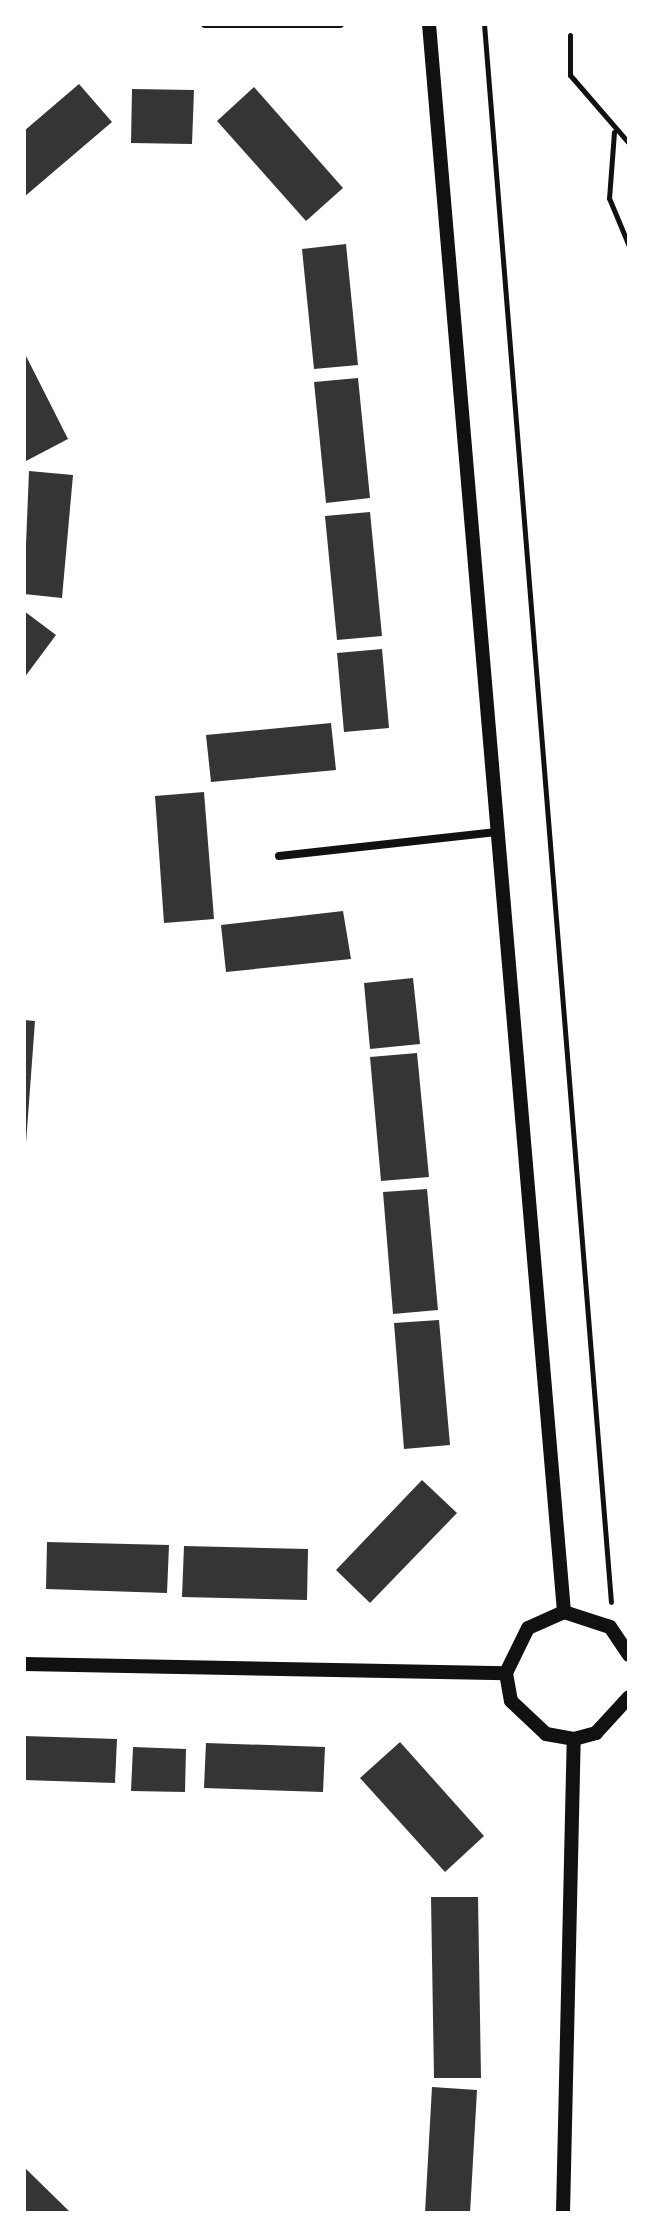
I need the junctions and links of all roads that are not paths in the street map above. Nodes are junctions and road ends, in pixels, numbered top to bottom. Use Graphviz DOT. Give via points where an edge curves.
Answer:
graph roads {
  1 [pos="205,24"];
  2 [pos="340,24"];
  3 [pos="429,24"];
  4 [pos="497,832"];
  5 [pos="279,856"];
  6 [pos="564,1612"];
  7 [pos="629,1655"];
  8 [pos="24,1664"];
  9 [pos="506,1673"];
  10 [pos="629,1697"];
  11 [pos="574,1739"];
  12 [pos="563,2213"];
  1 -- 2 [label="street"];
  3 -- 4 [label="street"];
  4 -- 5 [label="street"];
  4 -- 6 [label="street"];
  6 -- 7 [label="street" via="610,1627"];
  6 -- 9 [label="street" via="528,1628"];
  8 -- 9 [label="street"];
  9 -- 11 [label="street" via="511,1701 527,1722"];
  10 -- 11 [label="street" via="612,1723"];
  11 -- 12 [label="street"];
}
